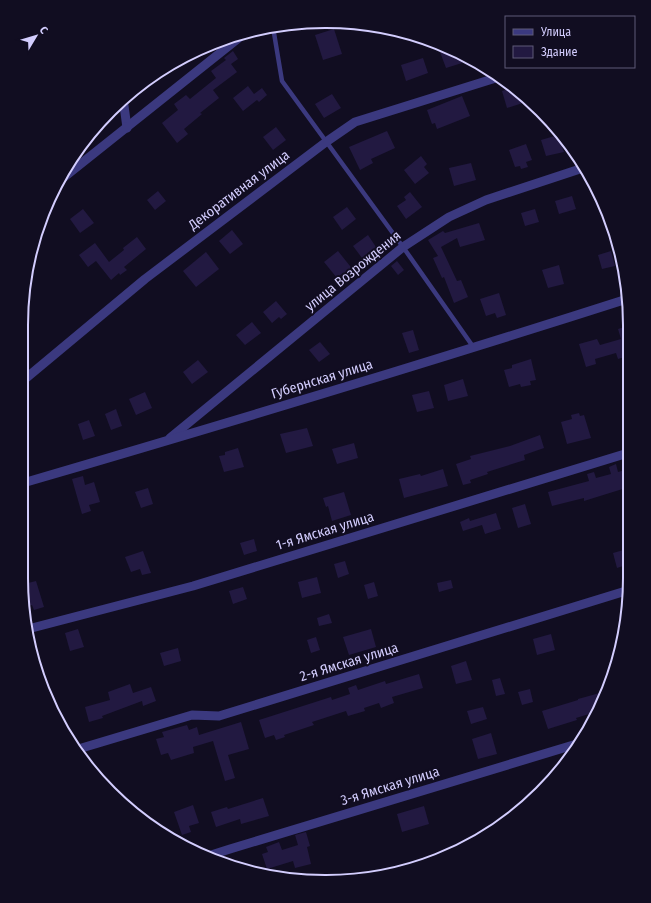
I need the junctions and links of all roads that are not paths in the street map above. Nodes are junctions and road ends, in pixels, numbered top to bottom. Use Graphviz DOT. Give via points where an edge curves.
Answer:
graph roads {
  1 [pos="274,33"];
  2 [pos="232,43"];
  3 [pos="492,79"];
  4 [pos="124,107"];
  5 [pos="127,128"];
  6 [pos="326,142"];
  7 [pos="579,169"];
  8 [pos="71,172"];
  9 [pos="403,247"];
  10 [pos="621,301"];
  11 [pos="474,348"];
  12 [pos="28,376"];
  13 [pos="166,441"];
  14 [pos="623,455"];
  15 [pos="28,482"];
  16 [pos="622,592"];
  17 [pos="33,628"];
  18 [pos="571,746"];
  19 [pos="82,748"];
  20 [pos="216,854"];
  1 -- 6 [label="lane" via="282,81"];
  2 -- 5 [label="street"];
  3 -- 6 [label="street, Декоративная улица" via="355,122"];
  4 -- 5 [label="street"];
  5 -- 8 [label="street"];
  6 -- 9 [label="lane"];
  6 -- 12 [label="street, Декоративная улица" via="145,279"];
  7 -- 9 [label="street, улица Возрождения" via="486,200 449,217"];
  9 -- 11 [label="lane"];
  9 -- 13 [label="street, улица Возрождения"];
  10 -- 11 [label="street, Губернская улица"];
  11 -- 13 [label="street, Губернская улица"];
  13 -- 15 [label="street, Губернская улица"];
  14 -- 17 [label="street, 1-я Ямская улица" via="193,586"];
  16 -- 19 [label="street, 2-я Ямская улица" via="219,716 192,715"];
  18 -- 20 [label="street, 3-я Ямская улица"];
}
